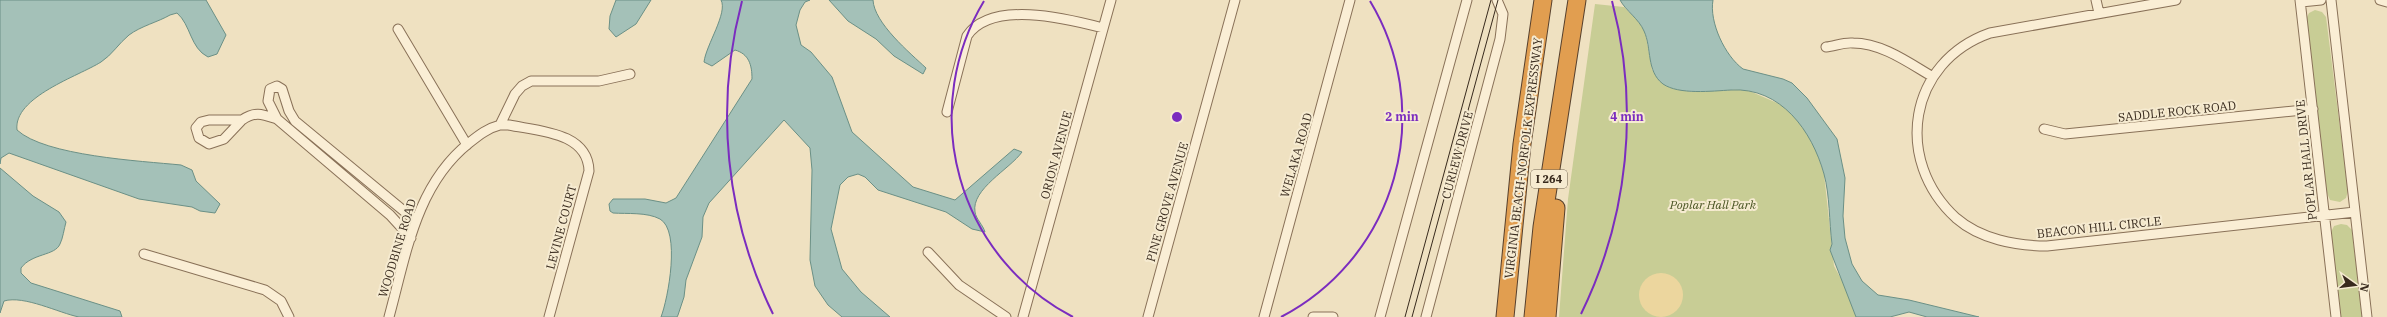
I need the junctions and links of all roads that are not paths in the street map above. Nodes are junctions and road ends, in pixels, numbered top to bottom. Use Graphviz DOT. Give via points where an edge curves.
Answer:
graph roads {
  1 [pos="1111,0"];
  2 [pos="1235,0"];
  3 [pos="1350,0"];
  4 [pos="1467,0"];
  5 [pos="1497,0"];
  6 [pos="1543,0"];
  7 [pos="1577,0"];
  8 [pos="2096,0"];
  9 [pos="2176,0"];
  10 [pos="2321,0"];
  11 [pos="2331,0"];
  12 [pos="2380,0"];
  13 [pos="2300,1"];
  14 [pos="2387,2"];
  15 [pos="2099,13"];
  16 [pos="1103,28"];
  17 [pos="398,29"];
  18 [pos="1570,42"];
  19 [pos="1826,47"];
  20 [pos="630,74"];
  21 [pos="1933,77"];
  22 [pos="2313,109"];
  23 [pos="947,112"];
  24 [pos="277,119"];
  25 [pos="242,120"];
  26 [pos="500,125"];
  27 [pos="2044,129"];
  28 [pos="467,145"];
  29 [pos="1518,186"];
  30 [pos="2354,212"];
  31 [pos="2325,215"];
  32 [pos="416,221"];
  33 [pos="411,238"];
  34 [pos="928,252"];
  35 [pos="144,254"];
  36 [pos="289,317"];
  37 [pos="389,317"];
  38 [pos="549,317"];
  39 [pos="1006,317"];
  40 [pos="1023,317"];
  41 [pos="1148,317"];
  42 [pos="1264,317"];
  43 [pos="1313,317"];
  44 [pos="1333,317"];
  45 [pos="1380,317"];
  46 [pos="1426,317"];
  47 [pos="1493,317"];
  48 [pos="1505,317"];
  49 [pos="1533,317"];
  50 [pos="1547,317"];
  51 [pos="2336,317"];
  52 [pos="2367,317"];
  1 -- 16 [label="street, ORION AVENUE"];
  2 -- 41 [label="street, PINE GROVE AVENUE"];
  3 -- 42 [label="street, WELAKA ROAD"];
  4 -- 45 [label="street"];
  5 -- 46 [label="street, CURLEW DRIVE" via="1503,14 1501,32"];
  6 -- 29 [label="highway, VIRGINIA BEACH-NORFOLK EXPRESSWAY / I 264"];
  7 -- 18 [label="highway, I 264"];
  8 -- 15 [label="street"];
  9 -- 15 [label="street, BEACON HILL CIRCLE"];
  10 -- 13 [label="street"];
  11 -- 30 [label="street"];
  12 -- 14 [label="street"];
  13 -- 22 [label="street, POPLAR HALL DRIVE"];
  15 -- 21 [label="street, BEACON HILL CIRCLE" via="1984,35 1954,53"];
  16 -- 23 [label="street" via="1032,12 984,18 972,27 967,36"];
  16 -- 40 [label="street, ORION AVENUE"];
  17 -- 28 [label="street"];
  18 -- 49 [label="highway, I 264" via="1544,219"];
  18 -- 50 [label="highway"];
  19 -- 21 [label="street" via="1851,42 1871,45 1899,57"];
  20 -- 26 [label="street" via="599,81 531,82 522,86 515,94"];
  21 -- 31 [label="street, BEACON HILL CIRCLE" via="1925,93 1917,124 1918,156 1921,166 1936,194 1956,218 1999,240 2013,244 2047,246"];
  22 -- 27 [label="street, SADDLE ROCK ROAD" via="2065,134"];
  22 -- 31 [label="street, POPLAR HALL DRIVE"];
  24 -- 25 [label="street" via="257,113 250,114"];
  24 -- 32 [label="street" via="268,102 268,94 270,88 277,86 284,93 289,111 295,120"];
  24 -- 33 [label="street" via="390,215"];
  25 -- 25 [label="street" via="231,134 216,143 203,142 196,132 198,124 209,120"];
  26 -- 28 [label="street, WOODBINE ROAD" via="483,132"];
  26 -- 38 [label="street, LEVINE COURT" via="561,136 578,144 587,158 589,171"];
  28 -- 32 [label="street, WOODBINE ROAD" via="459,151 430,188"];
  29 -- 47 [label="highway"];
  29 -- 48 [label="highway, VIRGINIA BEACH-NORFOLK EXPRESSWAY / I 264"];
  30 -- 31 [label="street, BEACON HILL CIRCLE"];
  30 -- 52 [label="street"];
  31 -- 51 [label="street, POPLAR HALL DRIVE"];
  32 -- 33 [label="street, WOODBINE ROAD"];
  33 -- 37 [label="street, WOODBINE ROAD"];
  34 -- 39 [label="street" via="959,285"];
  35 -- 36 [label="street" via="265,290 281,301"];
  43 -- 44 [label="street"];
}
